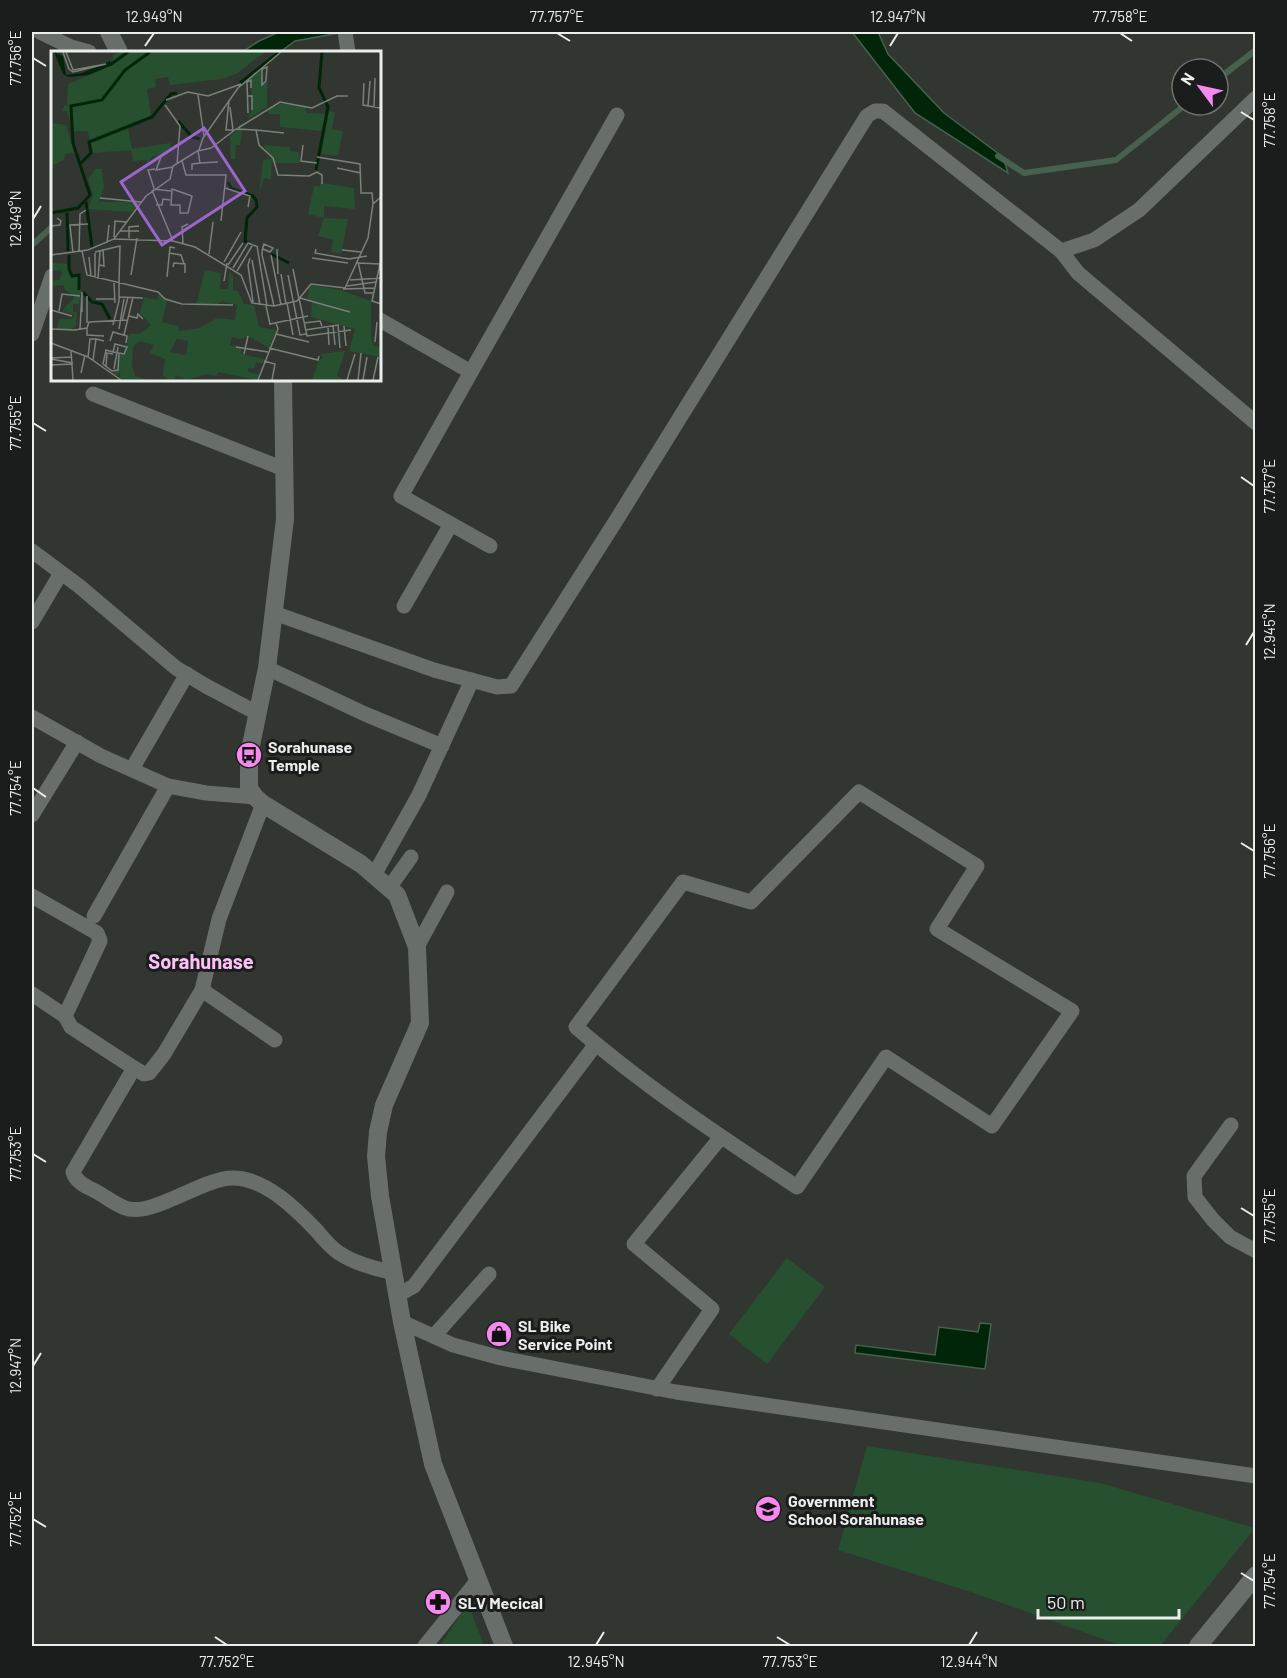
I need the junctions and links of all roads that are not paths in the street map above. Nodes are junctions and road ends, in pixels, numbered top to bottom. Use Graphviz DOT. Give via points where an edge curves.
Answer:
graph roads {
  1 [pos="40,32"];
  2 [pos="109,32"];
  3 [pos="345,32"];
  4 [pos="86,51"];
  5 [pos="118,51"];
  6 [pos="348,51"];
  7 [pos="1256,98"];
  8 [pos="617,115"];
  9 [pos="1061,251"];
  10 [pos="51,279"];
  11 [pos="381,321"];
  12 [pos="32,334"];
  13 [pos="471,372"];
  14 [pos="283,381"];
  15 [pos="93,394"];
  16 [pos="1256,423"];
  17 [pos="284,469"];
  18 [pos="451,524"];
  19 [pos="490,546"];
  20 [pos="32,551"];
  21 [pos="61,573"];
  22 [pos="404,606"];
  23 [pos="274,613"];
  24 [pos="32,622"];
  25 [pos="267,668"];
  26 [pos="187,674"];
  27 [pos="472,680"];
  28 [pos="257,713"];
  29 [pos="32,717"];
  30 [pos="77,742"];
  31 [pos="442,746"];
  32 [pos="132,769"];
  33 [pos="168,786"];
  34 [pos="259,800"];
  35 [pos="32,815"];
  36 [pos="411,857"];
  37 [pos="374,875"];
  38 [pos="389,888"];
  39 [pos="447,892"];
  40 [pos="32,896"];
  41 [pos="94,916"];
  42 [pos="417,947"];
  43 [pos="202,990"];
  44 [pos="32,994"];
  45 [pos="65,1016"];
  46 [pos="275,1040"];
  47 [pos="596,1044"];
  48 [pos="134,1068"];
  49 [pos="1232,1125"];
  50 [pos="721,1137"];
  51 [pos="1256,1251"];
  52 [pos="394,1273"];
  53 [pos="489,1274"];
  54 [pos="398,1295"];
  55 [pos="402,1322"];
  56 [pos="434,1336"];
  57 [pos="657,1389"];
  58 [pos="1256,1476"];
  59 [pos="1256,1575"];
  60 [pos="478,1580"];
  61 [pos="425,1647"];
  62 [pos="504,1647"];
  63 [pos="1198,1647"];
  1 -- 4 [label="street"];
  2 -- 5 [label="street"];
  3 -- 6 [label="street"];
  7 -- 9 [label="street" via="1139,210 1094,240"];
  8 -- 13 [label="street"];
  9 -- 16 [label="street" via="1078,273"];
  9 -- 27 [label="street" via="883,111 867,116 511,686 497,687"];
  10 -- 12 [label="street"];
  11 -- 13 [label="street"];
  13 -- 18 [label="street" via="401,496"];
  14 -- 17 [label="street"];
  15 -- 17 [label="street"];
  17 -- 23 [label="street" via="285,519"];
  18 -- 19 [label="street"];
  18 -- 22 [label="street"];
  20 -- 21 [label="street"];
  21 -- 24 [label="street"];
  21 -- 26 [label="street"];
  23 -- 25 [label="street"];
  23 -- 27 [label="street"];
  25 -- 28 [label="street"];
  25 -- 31 [label="street"];
  26 -- 28 [label="street"];
  26 -- 32 [label="street"];
  27 -- 31 [label="street"];
  28 -- 34 [label="street" via="249,755 249,788"];
  29 -- 30 [label="street"];
  30 -- 32 [label="street"];
  30 -- 35 [label="street"];
  31 -- 37 [label="street"];
  32 -- 33 [label="street"];
  33 -- 34 [label="street"];
  33 -- 41 [label="street"];
  34 -- 37 [label="street"];
  34 -- 43 [label="street" via="219,919"];
  36 -- 38 [label="street"];
  37 -- 38 [label="street"];
  38 -- 42 [label="street" via="397,895"];
  39 -- 42 [label="street"];
  40 -- 45 [label="street" via="100,936"];
  42 -- 52 [label="street" via="420,1023 384,1105 376,1156"];
  43 -- 46 [label="street"];
  43 -- 48 [label="street" via="155,1068 144,1074"];
  44 -- 45 [label="street"];
  45 -- 48 [label="street" via="71,1027"];
  47 -- 50 [label="street"];
  47 -- 50 [label="street" via="576,1027 683,882 751,902 859,792 978,866 937,929 1072,1011 992,1126 886,1057 797,1187"];
  47 -- 54 [label="street" via="414,1286"];
  48 -- 52 [label="street" via="73,1172 75,1178 126,1208 139,1210 204,1185 233,1178 252,1182 292,1206 336,1251 356,1263"];
  49 -- 51 [label="street" via="1194,1176 1195,1197 1230,1237"];
  50 -- 57 [label="street" via="634,1244 712,1309"];
  52 -- 54 [label="street"];
  53 -- 56 [label="street"];
  54 -- 55 [label="street"];
  55 -- 56 [label="street"];
  55 -- 60 [label="street" via="433,1464"];
  56 -- 57 [label="street" via="501,1358"];
  57 -- 58 [label="street"];
  59 -- 63 [label="street"];
  60 -- 61 [label="street"];
  60 -- 62 [label="street"];
}
